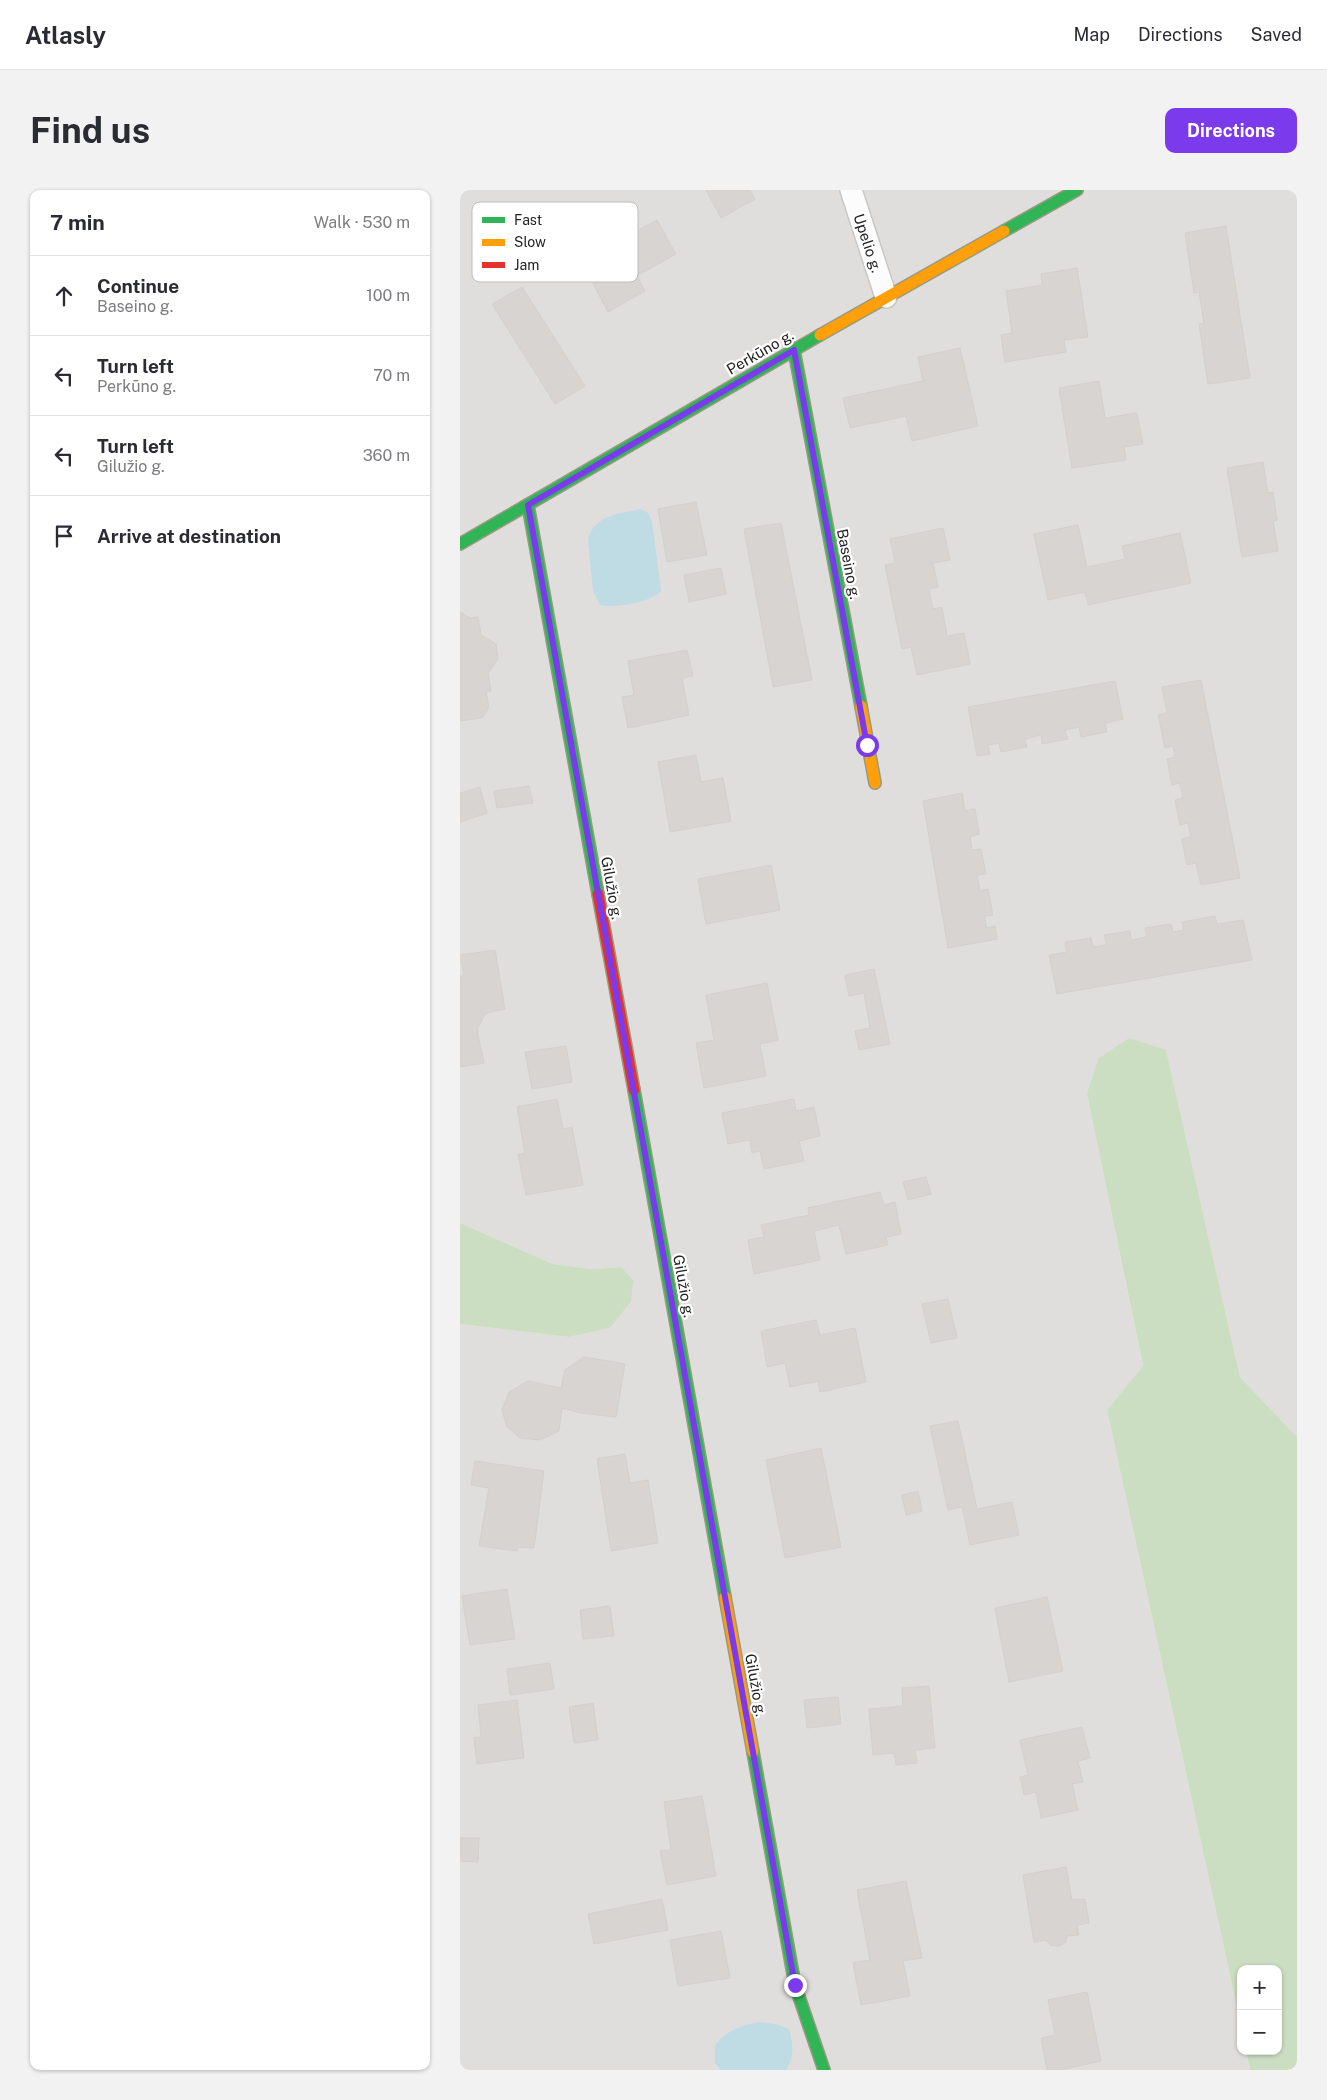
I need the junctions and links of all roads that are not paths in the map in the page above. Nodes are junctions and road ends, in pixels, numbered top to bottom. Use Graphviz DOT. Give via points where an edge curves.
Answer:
graph roads {
  1 [pos="851,190"];
  2 [pos="1077,190"];
  3 [pos="886,297"];
  4 [pos="794,350"];
  5 [pos="528,505"];
  6 [pos="460,544"];
  7 [pos="874,783"];
  8 [pos="824,2070"];
  1 -- 3 [label="street, Upelio g."];
  2 -- 3 [label="street, Perkūno g."];
  3 -- 4 [label="street, Perkūno g."];
  4 -- 5 [label="street, Perkūno g."];
  4 -- 7 [label="street, Baseino g."];
  5 -- 6 [label="street, Perkūno g."];
  5 -- 8 [label="street, Gilužio g." via="795,1985"];
}
